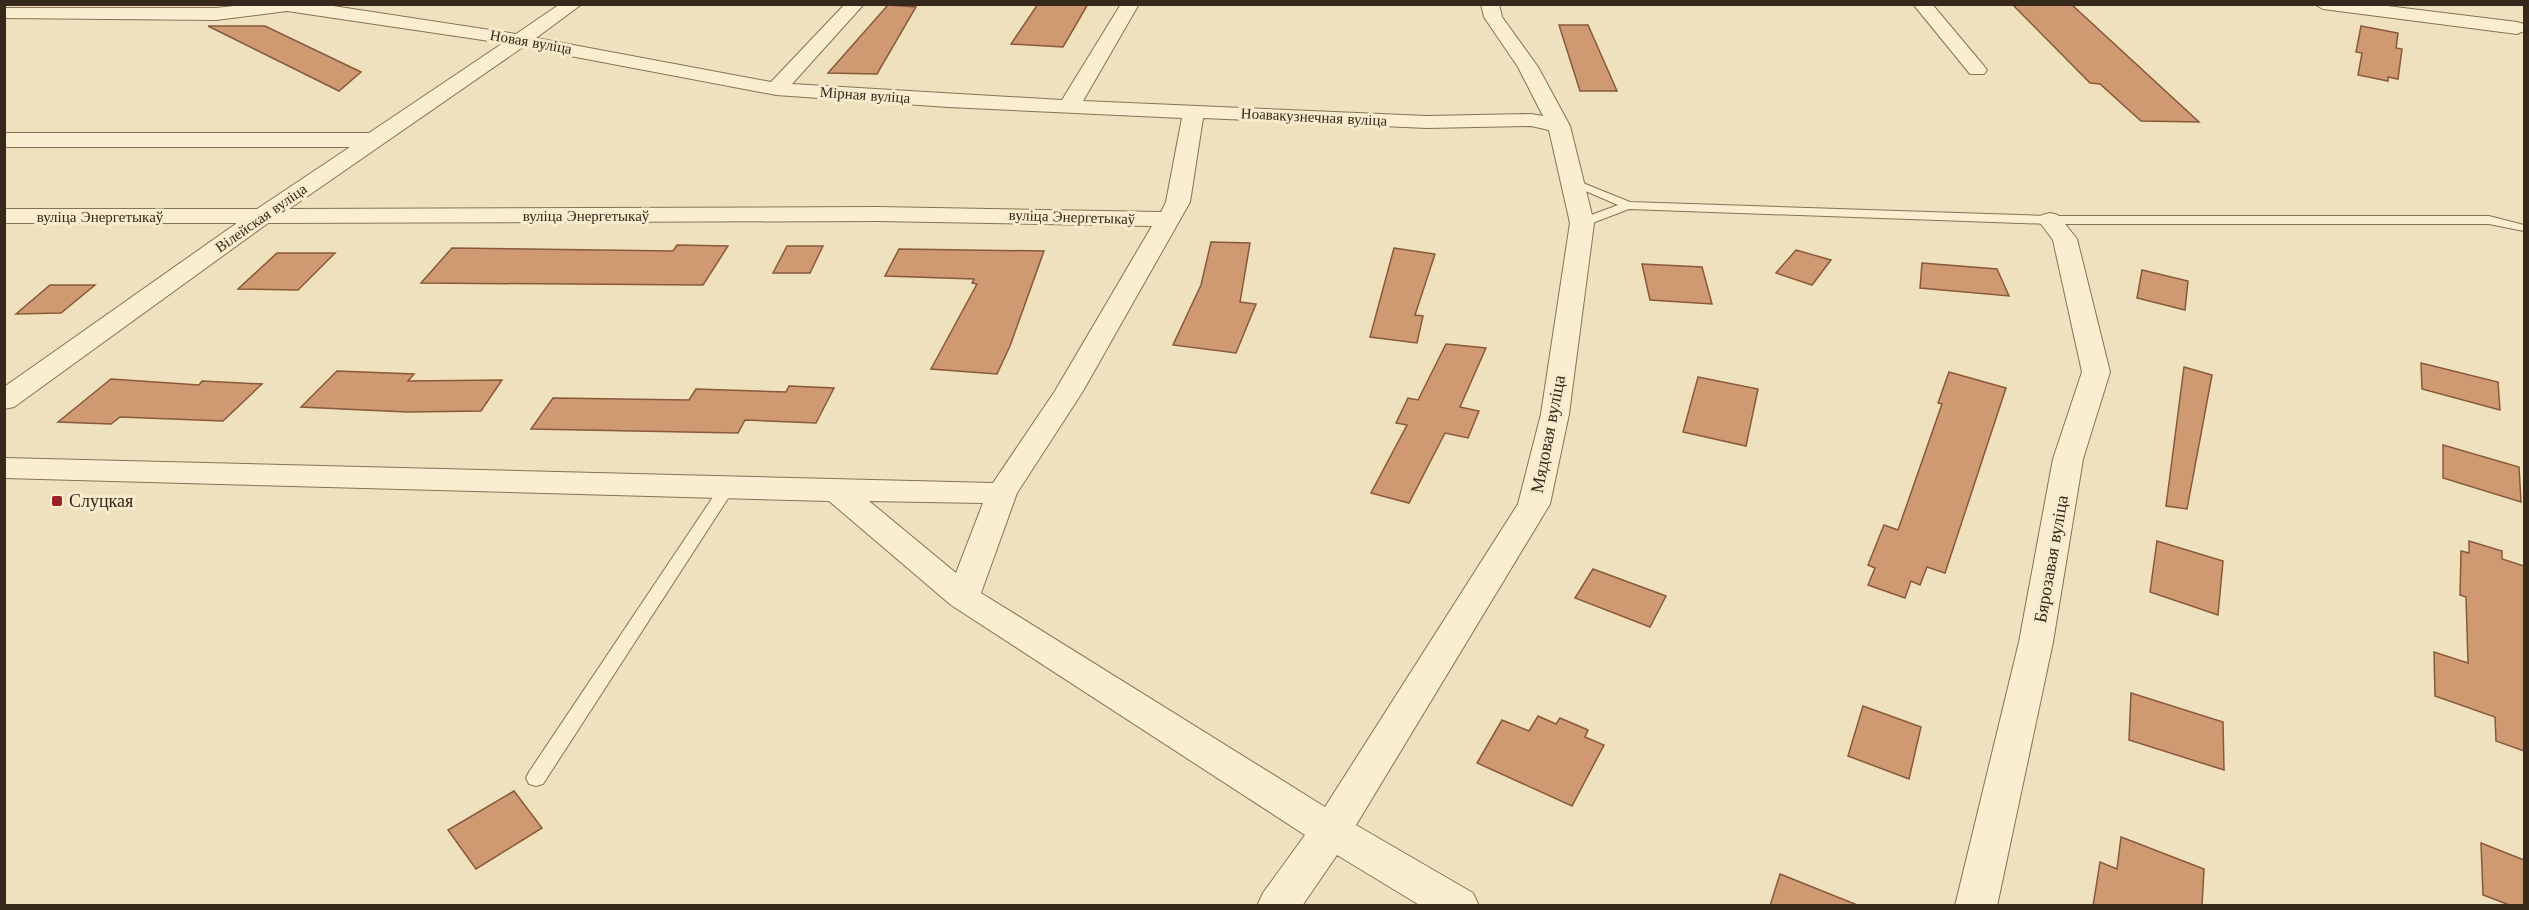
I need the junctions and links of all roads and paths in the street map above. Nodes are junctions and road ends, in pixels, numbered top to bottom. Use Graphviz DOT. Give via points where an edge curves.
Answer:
graph roads {
  1 [pos="573,4"];
  2 [pos="855,4"];
  3 [pos="1130,4"];
  4 [pos="1490,4"];
  5 [pos="1922,4"];
  6 [pos="2323,4"];
  7 [pos="2476,4"];
  8 [pos="288,5"];
  9 [pos="4,13"];
  10 [pos="2521,28"];
  11 [pos="522,40"];
  12 [pos="1977,70"];
  13 [pos="776,89"];
  14 [pos="1069,106"];
  15 [pos="1194,111"];
  16 [pos="1559,126"];
  17 [pos="4,140"];
  18 [pos="373,140"];
  19 [pos="1573,183"];
  20 [pos="1628,205"];
  21 [pos="4,216"];
  22 [pos="261,218"];
  23 [pos="1168,219"];
  24 [pos="2050,220"];
  25 [pos="1582,222"];
  26 [pos="2524,228"];
  27 [pos="4,402"];
  28 [pos="4,468"];
  29 [pos="728,486"];
  30 [pos="837,491"];
  31 [pos="1002,494"];
  32 [pos="963,597"];
  33 [pos="536,778"];
  34 [pos="1330,831"];
  35 [pos="1278,906"];
  36 [pos="1458,906"];
  37 [pos="1976,906"];
  1 -- 11 [label="street, Вілейская вуліца"];
  2 -- 13 [label="street"];
  3 -- 14 [label="street"];
  4 -- 16 [label="street, Мядовая вуліца" via="1493,17 1528,67"];
  5 -- 12 [label="street"];
  6 -- 10 [label="street"];
  7 -- 10 [label="street"];
  8 -- 9 [label="street, Новая вуліца" via="216,14"];
  8 -- 11 [label="street, Новая вуліца"];
  11 -- 13 [label="street, Новая вуліца"];
  11 -- 18 [label="street, Вілейская вуліца"];
  13 -- 14 [label="street, Мірная вуліца"];
  14 -- 15 [label="street, Ноавакузнечная вуліца"];
  15 -- 16 [label="street, Ноавакузнечная вуліца" via="1427,122 1531,120"];
  15 -- 23 [label="street" via="1178,202"];
  16 -- 19 [label="street, Мядовая вуліца"];
  17 -- 18 [label="street"];
  18 -- 22 [label="street, Вілейская вуліца"];
  19 -- 20 [label="lane"];
  19 -- 25 [label="street, Мядовая вуліца"];
  20 -- 24 [label="lane"];
  20 -- 25 [label="lane"];
  21 -- 22 [label="street, вуліца Энергетыкаў"];
  22 -- 23 [label="street, вуліца Энергетыкаў" via="968,214"];
  22 -- 27 [label="street, Вілейская вуліца"];
  23 -- 31 [label="street" via="1069,391"];
  24 -- 26 [label="lane" via="2489,220"];
  24 -- 37 [label="street, Бярозавая вуліца" via="2065,239 2096,372 2068,459 2036,642"];
  25 -- 34 [label="street, Мядовая вуліца" via="1555,414 1534,504"];
  28 -- 29 [label="street"];
  29 -- 30 [label="street"];
  29 -- 33 [label="lane"];
  30 -- 31 [label="street"];
  30 -- 32 [label="street"];
  31 -- 32 [label="street"];
  32 -- 34 [label="street"];
  34 -- 35 [label="street, Мядовая вуліца"];
  34 -- 36 [label="street"];
}
